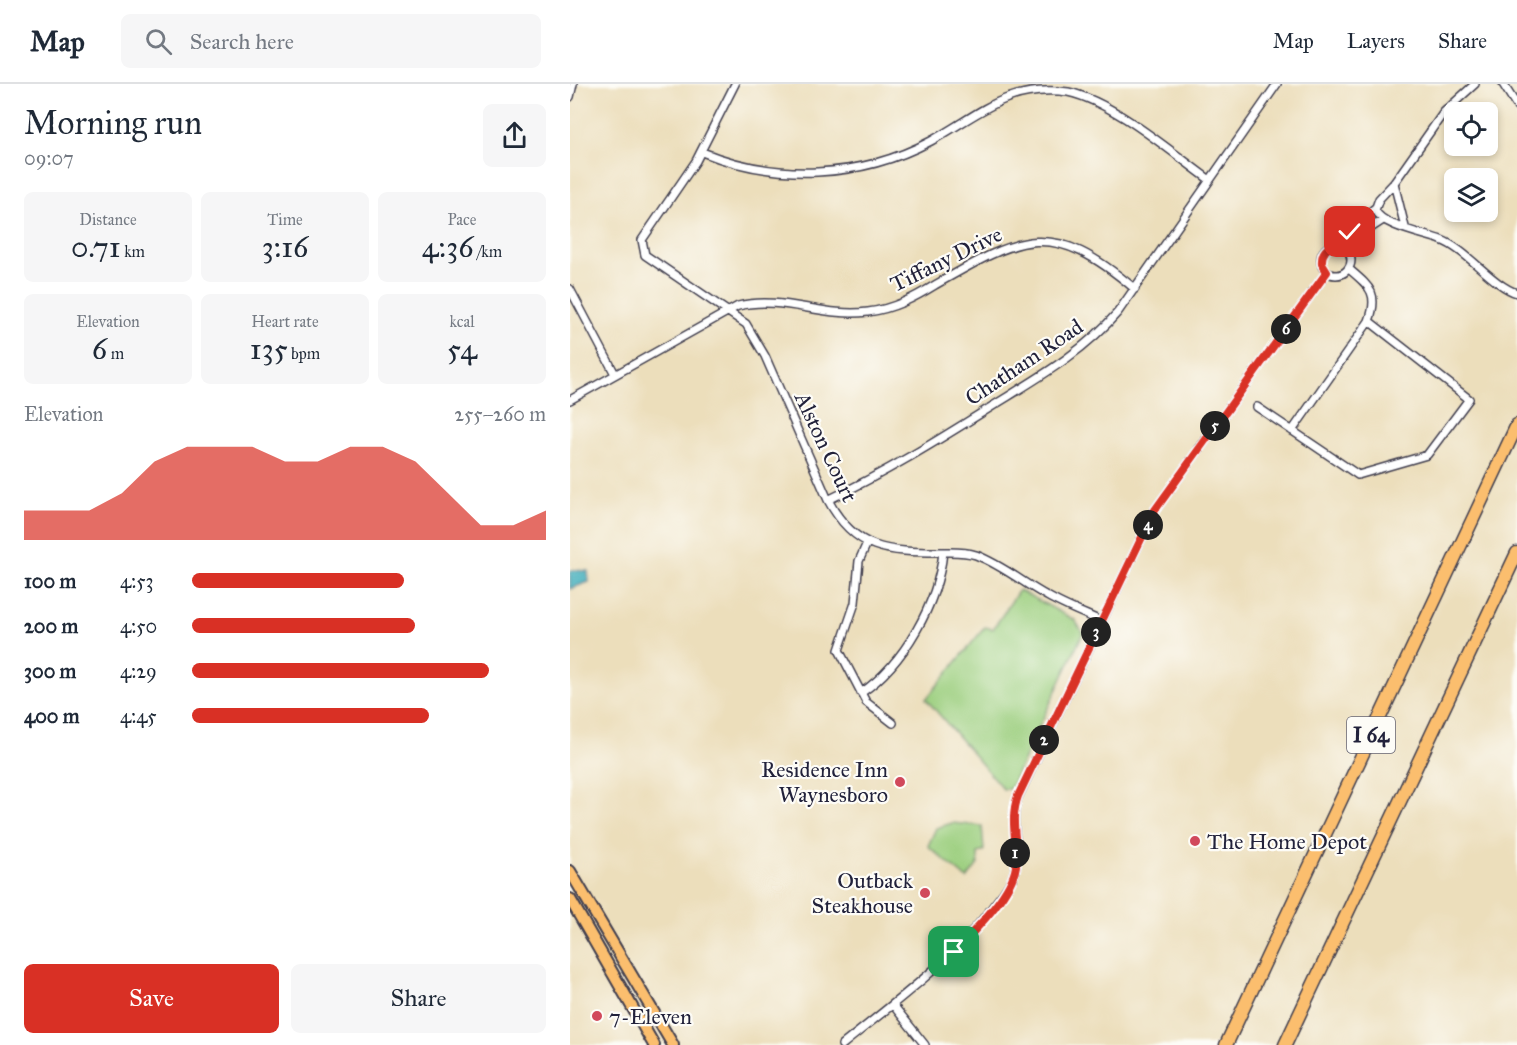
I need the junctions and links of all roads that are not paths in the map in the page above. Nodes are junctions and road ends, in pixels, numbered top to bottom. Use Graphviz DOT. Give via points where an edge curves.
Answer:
graph roads {
  1 [pos="573,84"];
  2 [pos="735,84"];
  3 [pos="1277,84"];
  4 [pos="1475,84"];
  5 [pos="1503,84"];
  6 [pos="570,97"];
  7 [pos="1517,106"];
  8 [pos="702,152"];
  9 [pos="1210,180"];
  10 [pos="1394,183"];
  11 [pos="1382,197"];
  12 [pos="1396,197"];
  13 [pos="1375,208"];
  14 [pos="1401,214"];
  15 [pos="1386,221"];
  16 [pos="1405,227"];
  17 [pos="1338,244"];
  18 [pos="1351,254"];
  19 [pos="1348,269"];
  20 [pos="1327,272"];
  21 [pos="570,289"];
  22 [pos="1135,289"];
  23 [pos="1517,293"];
  24 [pos="726,311"];
  25 [pos="1369,321"];
  26 [pos="615,374"];
  27 [pos="570,400"];
  28 [pos="1257,407"];
  29 [pos="1517,425"];
  30 [pos="1292,431"];
  31 [pos="828,500"];
  32 [pos="867,543"];
  33 [pos="943,552"];
  34 [pos="1517,553"];
  35 [pos="1101,621"];
  36 [pos="861,693"];
  37 [pos="893,723"];
  38 [pos="570,871"];
  39 [pos="570,899"];
  40 [pos="893,1005"];
  41 [pos="654,1045"];
  42 [pos="673,1045"];
  43 [pos="842,1045"];
  44 [pos="925,1045"];
  45 [pos="1226,1045"];
  46 [pos="1285,1045"];
  1 -- 6 [label="street"];
  2 -- 8 [label="street, Alston Court"];
  3 -- 9 [label="street, Chatham Road"];
  4 -- 10 [label="street" via="1444,112"];
  5 -- 7 [label="street"];
  8 -- 9 [label="street" via="766,170 810,173 848,169 915,149 990,102 1026,92 1058,91 1082,96 1110,109"];
  8 -- 24 [label="street, Alston Court" via="642,240 645,255"];
  9 -- 22 [label="street, Chatham Road"];
  10 -- 11 [label="street"];
  10 -- 12 [label="street"];
  11 -- 12 [label="street"];
  11 -- 13 [label="street"];
  12 -- 14 [label="street" via="1401,203"];
  13 -- 15 [label="street" via="1376,214"];
  13 -- 17 [label="street"];
  14 -- 15 [label="street"];
  14 -- 16 [label="street"];
  15 -- 16 [label="street"];
  15 -- 18 [label="street" via="1358,237"];
  16 -- 23 [label="street" via="1441,240"];
  17 -- 18 [label="street"];
  17 -- 20 [label="street" via="1322,254"];
  18 -- 19 [label="street"];
  19 -- 20 [label="street" via="1339,275"];
  19 -- 25 [label="street" via="1372,294"];
  20 -- 35 [label="street" via="1163,496"];
  21 -- 26 [label="street"];
  22 -- 24 [label="street, Tiffany Drive" via="1081,251 1059,243 1032,241 991,253 901,304 882,310 838,313 766,302"];
  22 -- 31 [label="street, Chatham Road" via="1104,329 1081,349 894,468"];
  24 -- 26 [label="street, Tiffany Drive"];
  24 -- 31 [label="street, Alston Court" via="746,324 757,340"];
  25 -- 30 [label="street"];
  25 -- 30 [label="street" via="1469,399 1432,452 1358,474"];
  26 -- 27 [label="street, Tiffany Drive"];
  28 -- 30 [label="street"];
  29 -- 45 [label="highway, I 64"];
  31 -- 32 [label="street, Alston Court" via="847,528"];
  32 -- 33 [label="street, Alston Court" via="896,551"];
  32 -- 36 [label="street" via="859,561 855,603 839,650"];
  33 -- 35 [label="street, Alston Court" via="983,558 1047,596"];
  33 -- 36 [label="street" via="935,592 923,619 881,678"];
  34 -- 46 [label="highway, I 64"];
  35 -- 40 [label="street" via="1014,806 1016,867 1011,881 954,952"];
  36 -- 37 [label="street" via="870,706"];
  38 -- 42 [label="main road"];
  39 -- 41 [label="main road"];
  40 -- 43 [label="street"];
  40 -- 44 [label="street"];
}
